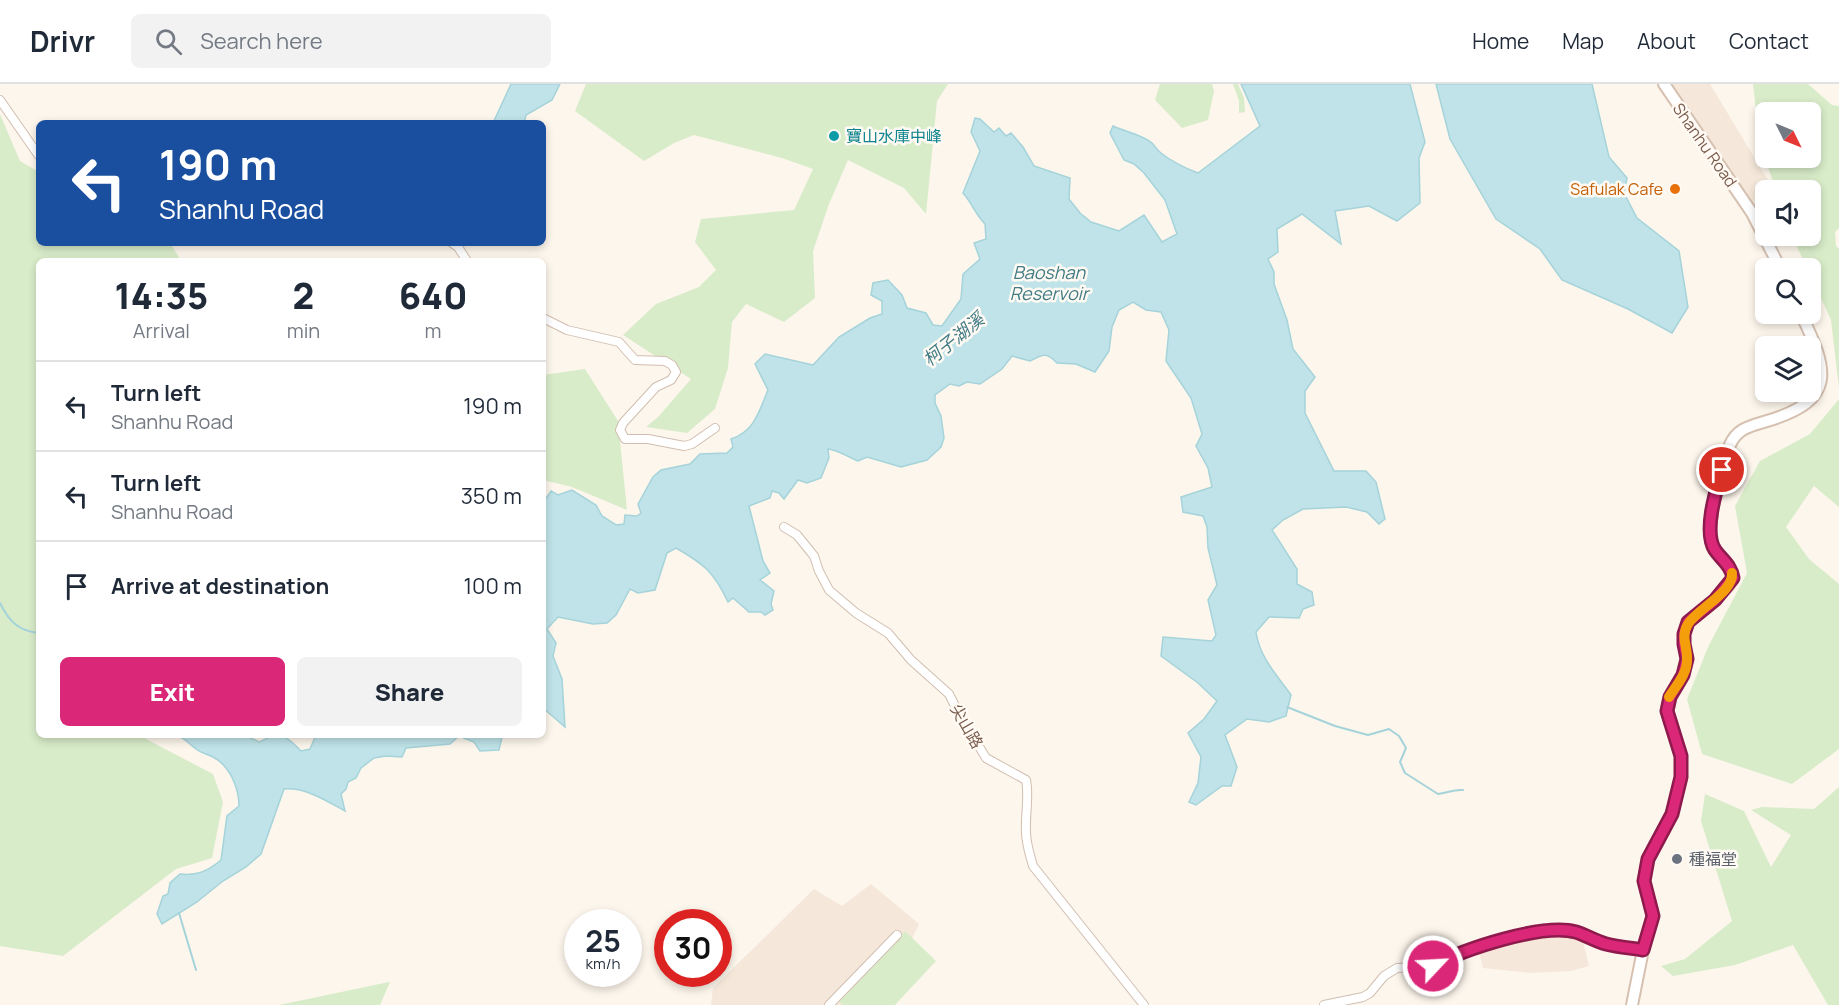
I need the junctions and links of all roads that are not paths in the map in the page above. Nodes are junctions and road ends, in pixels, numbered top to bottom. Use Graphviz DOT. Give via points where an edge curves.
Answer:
graph roads {
  1 [pos="1664,84"];
  2 [pos="0,100"];
  3 [pos="36,152"];
  4 [pos="1775,258"];
  5 [pos="546,320"];
  6 [pos="1805,324"];
  7 [pos="715,428"];
  8 [pos="784,527"];
  9 [pos="897,935"];
  10 [pos="1643,950"];
  11 [pos="829,1005"];
  12 [pos="1144,1005"];
  13 [pos="1324,1005"];
  14 [pos="1632,1005"];
  1 -- 4 [label="street, Shanhu Road" via="1752,213"];
  2 -- 3 [label="street"];
  5 -- 7 [label="street" via="567,330 619,342 635,360 672,365 676,372 671,380 656,387 623,423 620,430 625,439 684,446"];
  6 -- 10 [label="street" via="1820,357 1822,381 1812,398 1796,410 1738,431 1718,484 1710,534 1713,548 1731,569 1733,578 1715,600 1688,622 1684,634 1687,659 1667,711 1681,756 1681,777 1672,814 1648,859 1644,881 1653,916"];
  8 -- 12 [label="street, 尖山路" via="797,535 814,556 830,590 888,633 949,694 986,758 1026,780 1026,845 1033,866"];
  9 -- 11 [label="street"];
  10 -- 13 [label="street" via="1552,930 1492,942 1433,966 1397,968 1363,997"];
  10 -- 14 [label="street"];
}
